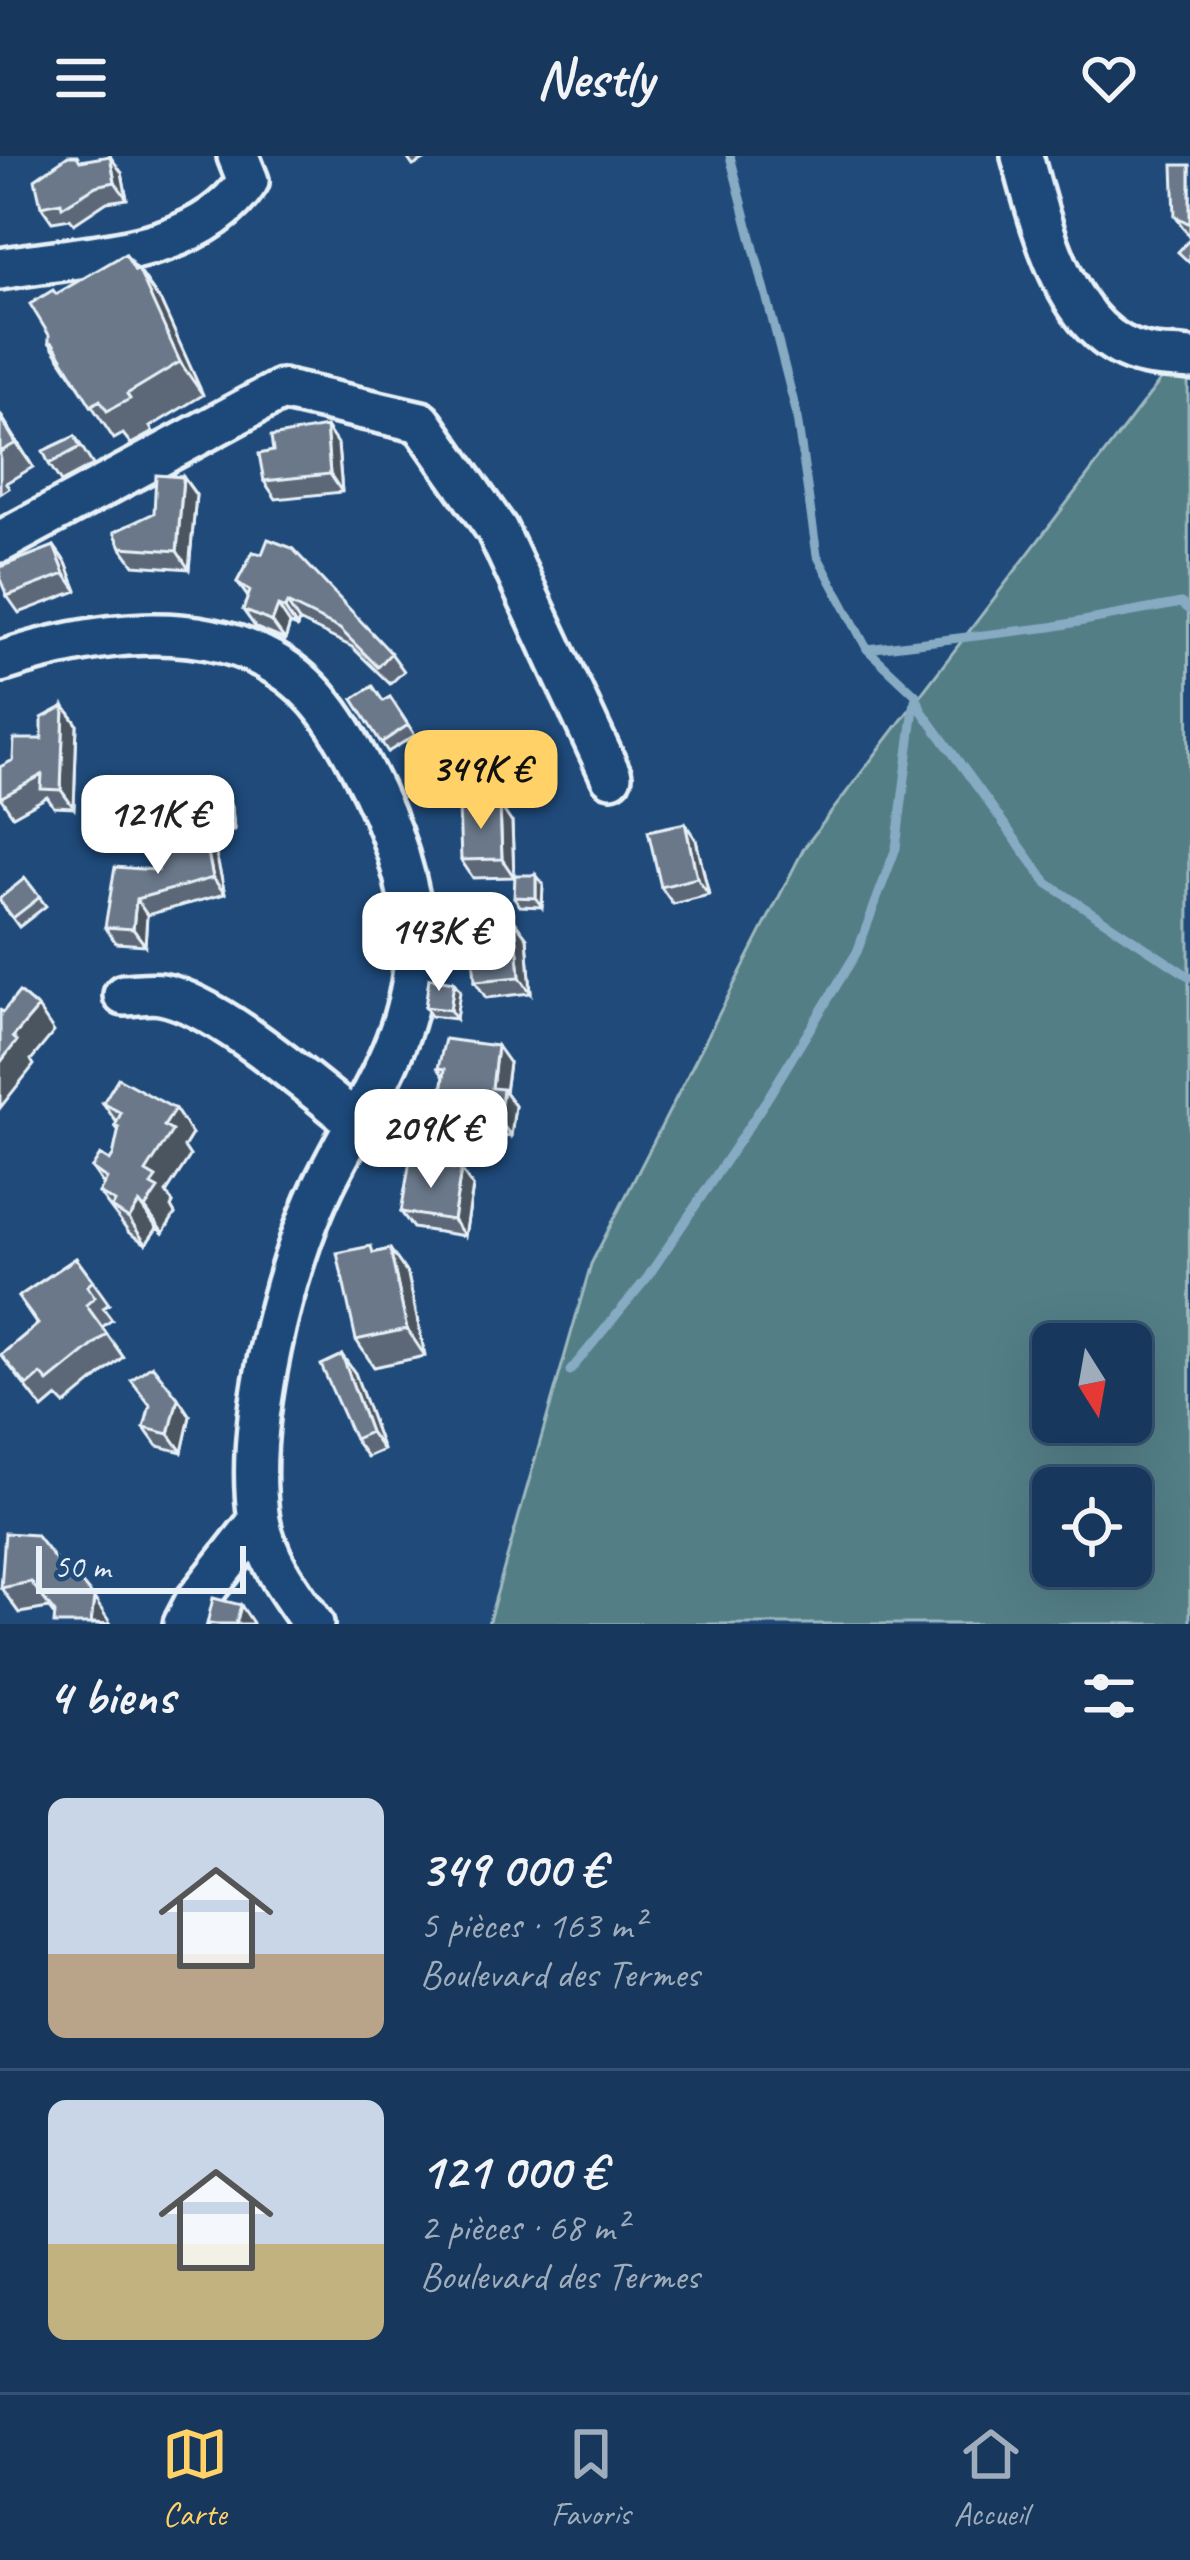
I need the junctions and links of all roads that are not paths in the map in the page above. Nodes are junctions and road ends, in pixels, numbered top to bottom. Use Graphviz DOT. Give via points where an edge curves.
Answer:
graph roads {
  1 [pos="238,156"];
  2 [pos="1022,156"];
  3 [pos="0,269"];
  4 [pos="1190,358"];
  5 [pos="0,542"];
  6 [pos="0,662"];
  7 [pos="611,776"];
  8 [pos="124,995"];
  9 [pos="356,1122"];
  10 [pos="260,1521"];
  11 [pos="184,1624"];
  12 [pos="313,1624"];
  1 -- 3 [label="street" via="248,181 230,208 195,228 114,254"];
  2 -- 4 [label="street" via="1047,244 1100,331 1140,354"];
  5 -- 7 [label="street" via="281,390 421,422 497,530"];
  6 -- 9 [label="street" via="88,639 202,638 285,670 349,741 384,814 414,930 405,1014"];
  8 -- 9 [label="street" via="161,994 196,1007"];
  9 -- 10 [label="street" via="293,1258 256,1457"];
  10 -- 11 [label="street"];
  10 -- 12 [label="street" via="274,1566"];
}
